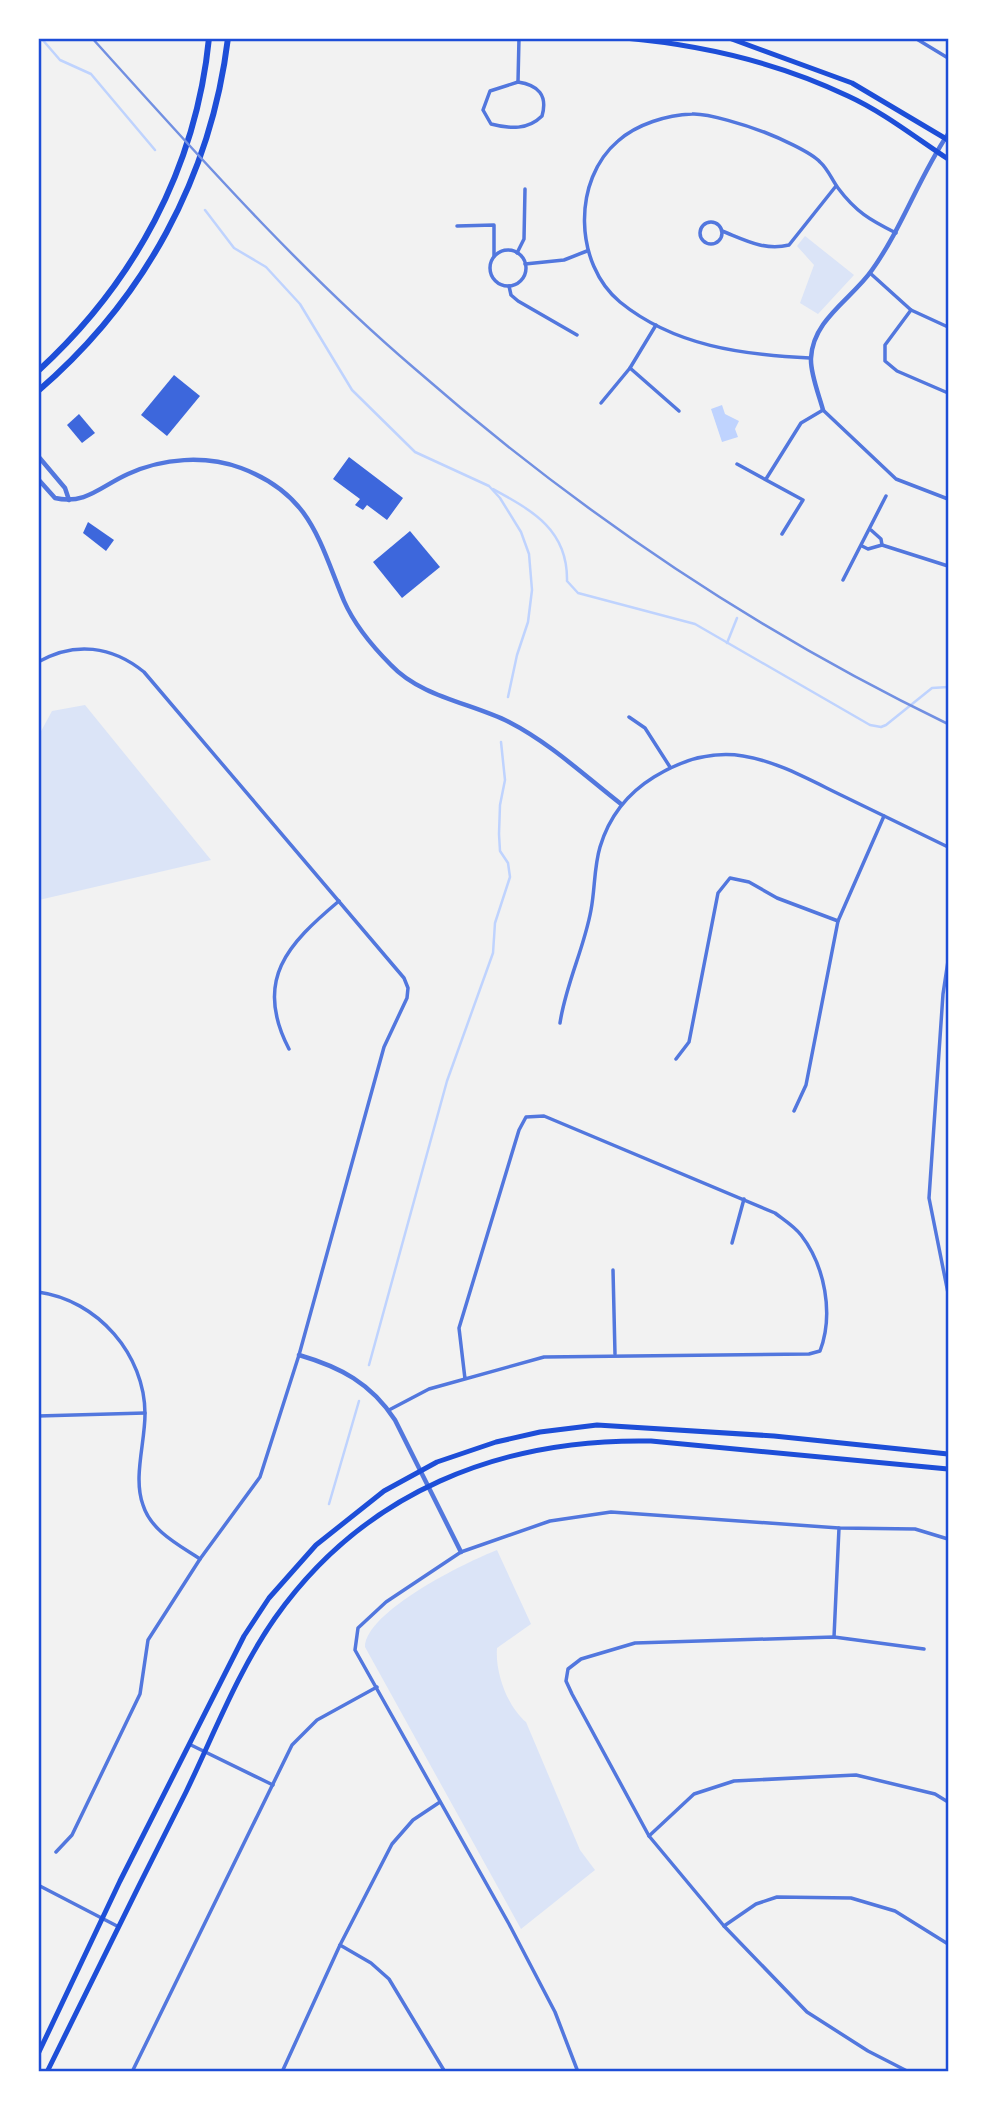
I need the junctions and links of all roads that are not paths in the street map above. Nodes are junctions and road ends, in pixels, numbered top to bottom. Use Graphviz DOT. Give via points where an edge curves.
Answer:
graph roads {
  1 [pos="209,38"];
  2 [pos="228,38"];
  3 [pos="519,38"];
  4 [pos="625,38"];
  5 [pos="729,38"];
  6 [pos="915,38"];
  7 [pos="948,58"];
  8 [pos="518,82"];
  9 [pos="948,137"];
  10 [pos="936,151"];
  11 [pos="948,159"];
  12 [pos="836,186"];
  13 [pos="524,189"];
  14 [pos="457,226"];
  15 [pos="722,231"];
  16 [pos="896,233"];
  17 [pos="588,251"];
  18 [pos="517,253"];
  19 [pos="494,257"];
  20 [pos="525,264"];
  21 [pos="870,273"];
  22 [pos="509,286"];
  23 [pos="911,310"];
  24 [pos="656,325"];
  25 [pos="948,327"];
  26 [pos="577,335"];
  27 [pos="810,358"];
  28 [pos="630,368"];
  29 [pos="38,371"];
  30 [pos="38,391"];
  31 [pos="948,393"];
  32 [pos="601,403"];
  33 [pos="823,410"];
  34 [pos="679,411"];
  35 [pos="38,456"];
  36 [pos="737,464"];
  37 [pos="766,479"];
  38 [pos="38,480"];
  39 [pos="886,496"];
  40 [pos="948,499"];
  41 [pos="70,501"];
  42 [pos="870,530"];
  43 [pos="782,534"];
  44 [pos="881,545"];
  45 [pos="862,546"];
  46 [pos="948,566"];
  47 [pos="844,580"];
  48 [pos="38,662"];
  49 [pos="629,716"];
  50 [pos="670,767"];
  51 [pos="621,804"];
  52 [pos="884,816"];
  53 [pos="948,847"];
  54 [pos="339,901"];
  55 [pos="838,921"];
  56 [pos="948,961"];
  57 [pos="560,1023"];
  58 [pos="289,1049"];
  59 [pos="676,1059"];
  60 [pos="794,1111"];
  61 [pos="744,1199"];
  62 [pos="732,1243"];
  63 [pos="613,1270"];
  64 [pos="38,1292"];
  65 [pos="948,1293"];
  66 [pos="299,1354"];
  67 [pos="615,1354"];
  68 [pos="465,1379"];
  69 [pos="389,1410"];
  70 [pos="145,1413"];
  71 [pos="38,1416"];
  72 [pos="948,1454"];
  73 [pos="948,1469"];
  74 [pos="421,1471"];
  75 [pos="428,1486"];
  76 [pos="839,1528"];
  77 [pos="948,1539"];
  78 [pos="461,1552"];
  79 [pos="200,1559"];
  80 [pos="834,1637"];
  81 [pos="924,1649"];
  82 [pos="377,1687"];
  83 [pos="191,1745"];
  84 [pos="205,1753"];
  85 [pos="273,1785"];
  86 [pos="948,1801"];
  87 [pos="440,1802"];
  88 [pos="649,1836"];
  89 [pos="56,1852"];
  90 [pos="39,1887"];
  91 [pos="103,1919"];
  92 [pos="117,1926"];
  93 [pos="724,1926"];
  94 [pos="948,1944"];
  95 [pos="340,1945"];
  96 [pos="38,2054"];
  97 [pos="47,2071"];
  98 [pos="132,2071"];
  99 [pos="282,2071"];
  100 [pos="445,2071"];
  101 [pos="578,2071"];
  102 [pos="909,2071"];
  1 -- 29 [label="main road" via="201,93 177,176 156,222 120,280"];
  2 -- 30 [label="main road" via="212,122 192,182 137,284 101,330"];
  3 -- 8 [label="street"];
  4 -- 10 [label="main road" via="734,55 789,72 849,96"];
  5 -- 9 [label="main road" via="852,83"];
  6 -- 7 [label="street"];
  8 -- 8 [label="street" via="490,92 483,110 491,124 512,128 542,116 541,93 529,83"];
  9 -- 10 [label="street"];
  10 -- 11 [label="main road"];
  10 -- 16 [label="street"];
  12 -- 15 [label="street" via="789,245 771,248"];
  12 -- 16 [label="street" via="857,212"];
  12 -- 17 [label="street" via="820,161 764,132 695,113 641,126 617,141 598,167 587,194 584,237"];
  13 -- 18 [label="street" via="523,243"];
  14 -- 19 [label="street" via="494,225"];
  15 -- 15 [label="street" via="719,225 709,223 701,235 712,244 719,241"];
  16 -- 21 [label="street"];
  17 -- 20 [label="street" via="564,260"];
  17 -- 24 [label="street" via="594,270 618,301"];
  18 -- 19 [label="street" via="507,250"];
  18 -- 20 [label="street"];
  19 -- 22 [label="street" via="491,273 498,283"];
  20 -- 22 [label="street" via="522,279"];
  21 -- 23 [label="street"];
  21 -- 27 [label="street" via="831,313"];
  22 -- 26 [label="street" via="518,301"];
  23 -- 25 [label="street"];
  23 -- 31 [label="street" via="885,345 885,361"];
  24 -- 27 [label="street" via="713,349"];
  24 -- 28 [label="street"];
  27 -- 33 [label="street"];
  28 -- 32 [label="street"];
  28 -- 34 [label="street"];
  33 -- 37 [label="street" via="801,423"];
  33 -- 40 [label="street" via="896,479"];
  35 -- 41 [label="street"];
  36 -- 37 [label="street"];
  37 -- 43 [label="street" via="803,500"];
  38 -- 41 [label="street" via="53,497"];
  39 -- 42 [label="street"];
  41 -- 51 [label="street" via="92,496 149,465 180,460 241,468 271,483 313,526 363,634 393,668 430,691 509,722"];
  42 -- 44 [label="street" via="881,539"];
  42 -- 45 [label="street"];
  44 -- 45 [label="street"];
  44 -- 46 [label="street"];
  45 -- 47 [label="street"];
  48 -- 54 [label="street" via="57,653 89,648 116,653 144,672"];
  49 -- 50 [label="street" via="645,728"];
  50 -- 51 [label="street" via="643,783"];
  50 -- 52 [label="street" via="699,757 729,754 774,761"];
  51 -- 57 [label="street" via="600,846 591,911"];
  52 -- 53 [label="street"];
  52 -- 55 [label="street"];
  54 -- 58 [label="street" via="303,931 279,969 275,1011"];
  54 -- 66 [label="street" via="408,988 384,1047"];
  55 -- 59 [label="street" via="749,882 730,878 724,882 718,893 689,1042"];
  55 -- 60 [label="street" via="806,1085"];
  56 -- 65 [label="street" via="929,1198"];
  61 -- 62 [label="street"];
  61 -- 67 [label="street" via="775,1213 800,1233 813,1255 826,1301 820,1351"];
  61 -- 68 [label="street" via="544,1116 526,1117 459,1328"];
  63 -- 67 [label="street"];
  64 -- 70 [label="street" via="77,1304 111,1331 139,1374"];
  66 -- 69 [label="street" via="349,1373"];
  66 -- 79 [label="street" via="260,1477"];
  67 -- 68 [label="street" via="544,1357"];
  68 -- 69 [label="street" via="416,1394"];
  69 -- 74 [label="street"];
  70 -- 71 [label="street"];
  70 -- 79 [label="street" via="143,1506 161,1532"];
  72 -- 74 [label="main road" via="774,1436 597,1425 517,1436"];
  73 -- 75 [label="main road" via="608,1440 522,1452"];
  74 -- 75 [label="street"];
  74 -- 83 [label="main road" via="352,1514 289,1573 244,1636"];
  75 -- 78 [label="street"];
  75 -- 84 [label="main road" via="353,1534 294,1594 259,1644"];
  76 -- 77 [label="street" via="915,1529"];
  76 -- 78 [label="street" via="611,1512 550,1521"];
  76 -- 80 [label="street"];
  78 -- 82 [label="street" via="362,1623 354,1637 355,1650"];
  79 -- 89 [label="street" via="148,1640 140,1694 72,1835"];
  80 -- 81 [label="street"];
  80 -- 88 [label="street" via="635,1643 581,1659 568,1669 566,1681 572,1694"];
  82 -- 85 [label="street" via="313,1723 292,1745"];
  82 -- 87 [label="street"];
  83 -- 84 [label="street"];
  83 -- 91 [label="main road"];
  84 -- 85 [label="street"];
  84 -- 92 [label="main road"];
  85 -- 98 [label="street"];
  86 -- 88 [label="street" via="856,1775 734,1781 694,1794"];
  87 -- 95 [label="street" via="413,1820 392,1844"];
  87 -- 101 [label="street" via="550,2001"];
  88 -- 93 [label="street"];
  90 -- 91 [label="street"];
  91 -- 92 [label="street"];
  91 -- 96 [label="main road"];
  92 -- 97 [label="main road"];
  93 -- 94 [label="street" via="756,1904 777,1897 851,1898 895,1910"];
  93 -- 102 [label="street" via="807,2012"];
  95 -- 99 [label="street"];
  95 -- 100 [label="street" via="389,1979"];
}
